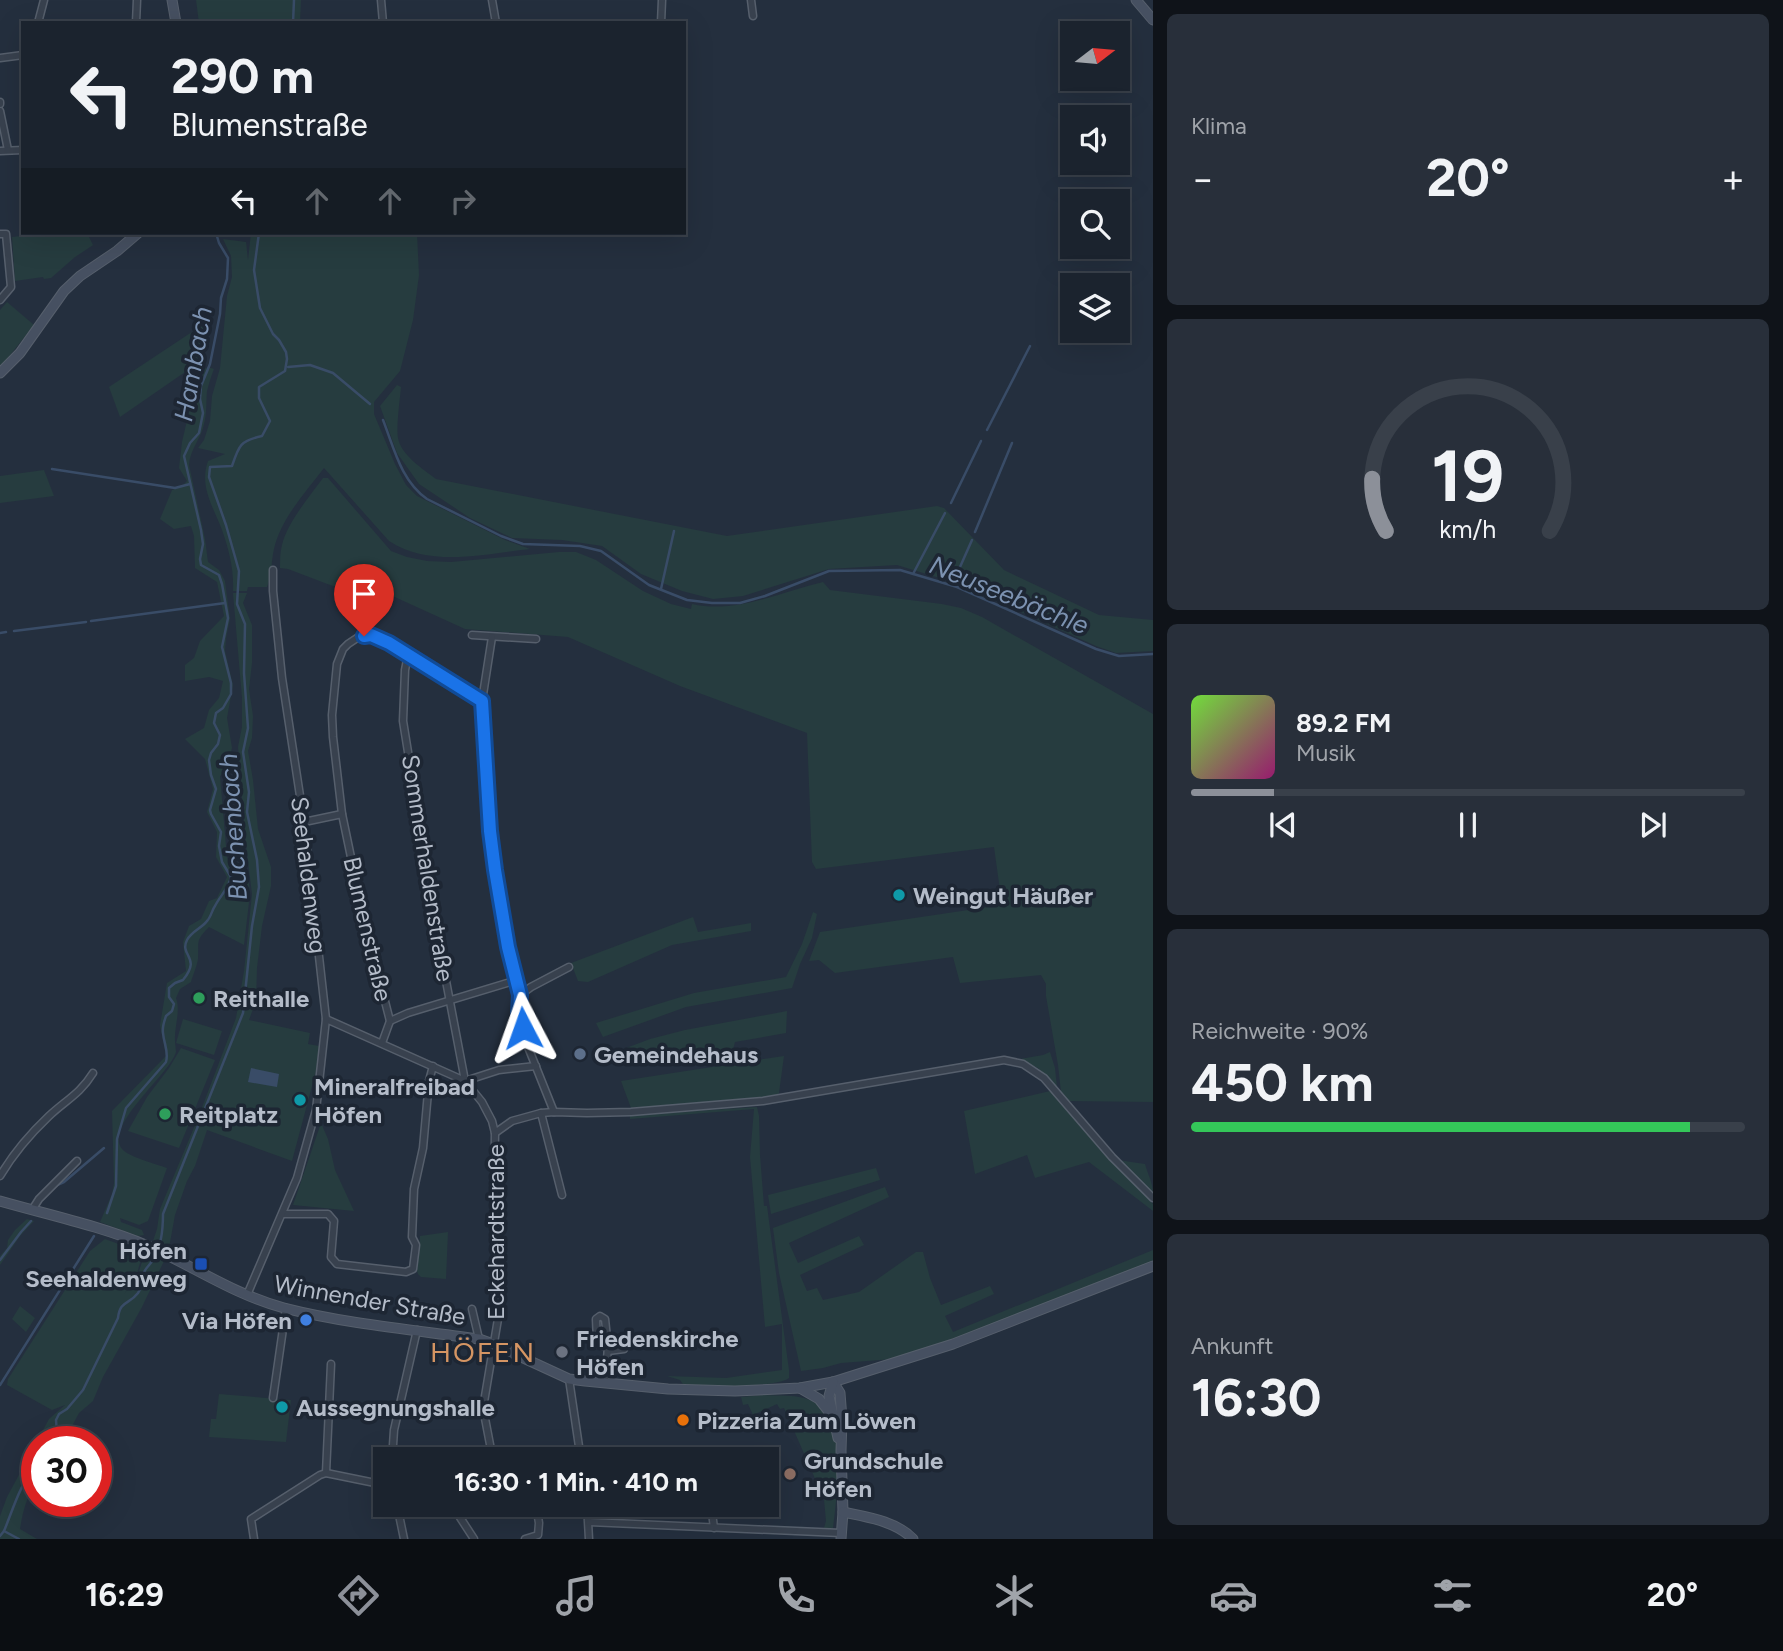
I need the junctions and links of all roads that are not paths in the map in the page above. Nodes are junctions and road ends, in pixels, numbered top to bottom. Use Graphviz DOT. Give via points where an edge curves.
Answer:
graph roads {
  1 [pos="44,0"];
  2 [pos="137,0"];
  3 [pos="172,0"];
  4 [pos="381,0"];
  5 [pos="492,0"];
  6 [pos="662,0"];
  7 [pos="751,0"];
  8 [pos="1136,0"];
  9 [pos="753,16"];
  10 [pos="1153,20"];
  11 [pos="39,21"];
  12 [pos="136,21"];
  13 [pos="176,21"];
  14 [pos="383,21"];
  15 [pos="496,21"];
  16 [pos="661,21"];
  17 [pos="21,55"];
  18 [pos="0,58"];
  19 [pos="0,111"];
  20 [pos="4,151"];
  21 [pos="0,234"];
  22 [pos="136,235"];
  23 [pos="0,300"];
  24 [pos="0,373"];
  25 [pos="274,570"];
  26 [pos="472,635"];
  27 [pos="492,637"];
  28 [pos="536,639"];
  29 [pos="408,654"];
  30 [pos="482,701"];
  31 [pos="342,814"];
  32 [pos="304,822"];
  33 [pos="569,967"];
  34 [pos="517,981"];
  35 [pos="520,995"];
  36 [pos="450,1001"];
  37 [pos="326,1019"];
  38 [pos="390,1021"];
  39 [pos="382,1043"];
  40 [pos="433,1066"];
  41 [pos="536,1066"];
  42 [pos="93,1073"];
  43 [pos="465,1081"];
  44 [pos="554,1112"];
  45 [pos="541,1113"];
  46 [pos="495,1133"];
  47 [pos="77,1161"];
  48 [pos="0,1176"];
  49 [pos="562,1195"];
  50 [pos="1153,1198"];
  51 [pos="0,1201"];
  52 [pos="32,1210"];
  53 [pos="283,1214"];
  54 [pos="1153,1266"];
  55 [pos="244,1294"];
  56 [pos="286,1308"];
  57 [pos="472,1309"];
  58 [pos="417,1330"];
  59 [pos="479,1339"];
  60 [pos="493,1344"];
  61 [pos="624,1349"];
  62 [pos="331,1364"];
  63 [pos="569,1379"];
  64 [pos="833,1382"];
  65 [pos="605,1383"];
  66 [pos="800,1388"];
  67 [pos="273,1398"];
  68 [pos="835,1427"];
  69 [pos="393,1447"];
  70 [pos="490,1447"];
  71 [pos="578,1447"];
  72 [pos="841,1451"];
  73 [pos="326,1473"];
  74 [pos="373,1483"];
  75 [pos="843,1512"];
  76 [pos="399,1517"];
  77 [pos="460,1517"];
  78 [pos="538,1517"];
  79 [pos="588,1517"];
  80 [pos="713,1517"];
  81 [pos="589,1522"];
  82 [pos="714,1528"];
  83 [pos="840,1537"];
  84 [pos="254,1539"];
  85 [pos="404,1539"];
  86 [pos="474,1539"];
  87 [pos="528,1539"];
  88 [pos="589,1539"];
  89 [pos="913,1539"];
  1 -- 11 [label="street"];
  2 -- 12 [label="street"];
  3 -- 13 [label="street"];
  4 -- 14 [label="street"];
  5 -- 15 [label="street"];
  6 -- 16 [label="street"];
  7 -- 9 [label="street"];
  8 -- 10 [label="street"];
  17 -- 18 [label="street"];
  19 -- 20 [label="street" via="8,142"];
  21 -- 23 [label="street" via="6,234 11,287"];
  22 -- 24 [label="street" via="64,292"];
  25 -- 32 [label="street, Seehaldenweg" via="282,678"];
  26 -- 27 [label="street"];
  27 -- 28 [label="street"];
  27 -- 30 [label="street"];
  29 -- 30 [label="street, Blumenstraße"];
  29 -- 31 [label="street, Blumenstraße" via="371,635 348,643 339,656 332,715"];
  29 -- 36 [label="street, Sommerhaldenstraße" via="403,721"];
  30 -- 34 [label="street" via="494,865"];
  31 -- 32 [label="street"];
  31 -- 38 [label="street, Blumenstraße"];
  32 -- 37 [label="street, Seehaldenweg"];
  33 -- 35 [label="street"];
  34 -- 35 [label="street"];
  34 -- 36 [label="street"];
  35 -- 41 [label="street" via="519,1012"];
  36 -- 38 [label="street"];
  36 -- 43 [label="street, Sommerhaldenstraße"];
  37 -- 39 [label="street"];
  37 -- 53 [label="street, Seehaldenweg" via="316,1110"];
  38 -- 39 [label="street, Blumenstraße"];
  39 -- 40 [label="street"];
  40 -- 43 [label="street"];
  40 -- 53 [label="street" via="414,1189 413,1269 337,1264 331,1257 334,1221 328,1214"];
  41 -- 43 [label="street" via="499,1070"];
  41 -- 44 [label="street"];
  42 -- 48 [label="street" via="80,1091 48,1116"];
  43 -- 46 [label="street" via="482,1102"];
  44 -- 45 [label="street, Eckehardtstraße"];
  44 -- 50 [label="street, Eckehardtstraße" via="631,1112 772,1100 1003,1059 1023,1064 1044,1078"];
  45 -- 46 [label="street, Eckehardtstraße" via="512,1121"];
  45 -- 49 [label="street"];
  46 -- 60 [label="street, Eckehardtstraße" via="500,1300"];
  47 -- 52 [label="street"];
  51 -- 52 [label="street, Winnender Straße"];
  52 -- 55 [label="street, Winnender Straße" via="153,1248"];
  53 -- 55 [label="street, Seehaldenweg"];
  54 -- 64 [label="street, Winnender Straße" via="974,1336"];
  55 -- 56 [label="street, Winnender Straße"];
  56 -- 58 [label="street, Winnender Straße"];
  56 -- 67 [label="street"];
  57 -- 59 [label="street"];
  58 -- 59 [label="street, Winnender Straße"];
  58 -- 69 [label="street"];
  59 -- 60 [label="street, Winnender Straße"];
  60 -- 63 [label="street, Winnender Straße"];
  60 -- 70 [label="street, Eckehardtstraße" via="483,1408"];
  61 -- 65 [label="street" via="608,1349"];
  62 -- 73 [label="street"];
  63 -- 65 [label="street, Winnender Straße"];
  63 -- 71 [label="street"];
  64 -- 66 [label="street, Winnender Straße"];
  64 -- 68 [label="street" via="829,1396"];
  64 -- 72 [label="street" via="840,1393"];
  65 -- 66 [label="street, Winnender Straße" via="668,1390"];
  66 -- 68 [label="street" via="819,1399"];
  68 -- 72 [label="street"];
  72 -- 75 [label="street"];
  73 -- 74 [label="street"];
  73 -- 84 [label="street" via="251,1519"];
  75 -- 83 [label="street"];
  75 -- 89 [label="street" via="885,1522"];
  76 -- 85 [label="street"];
  77 -- 86 [label="street"];
  78 -- 87 [label="street" via="538,1535"];
  79 -- 81 [label="street"];
  80 -- 82 [label="street"];
  81 -- 82 [label="street"];
  81 -- 88 [label="street"];
  82 -- 83 [label="street"];
}
